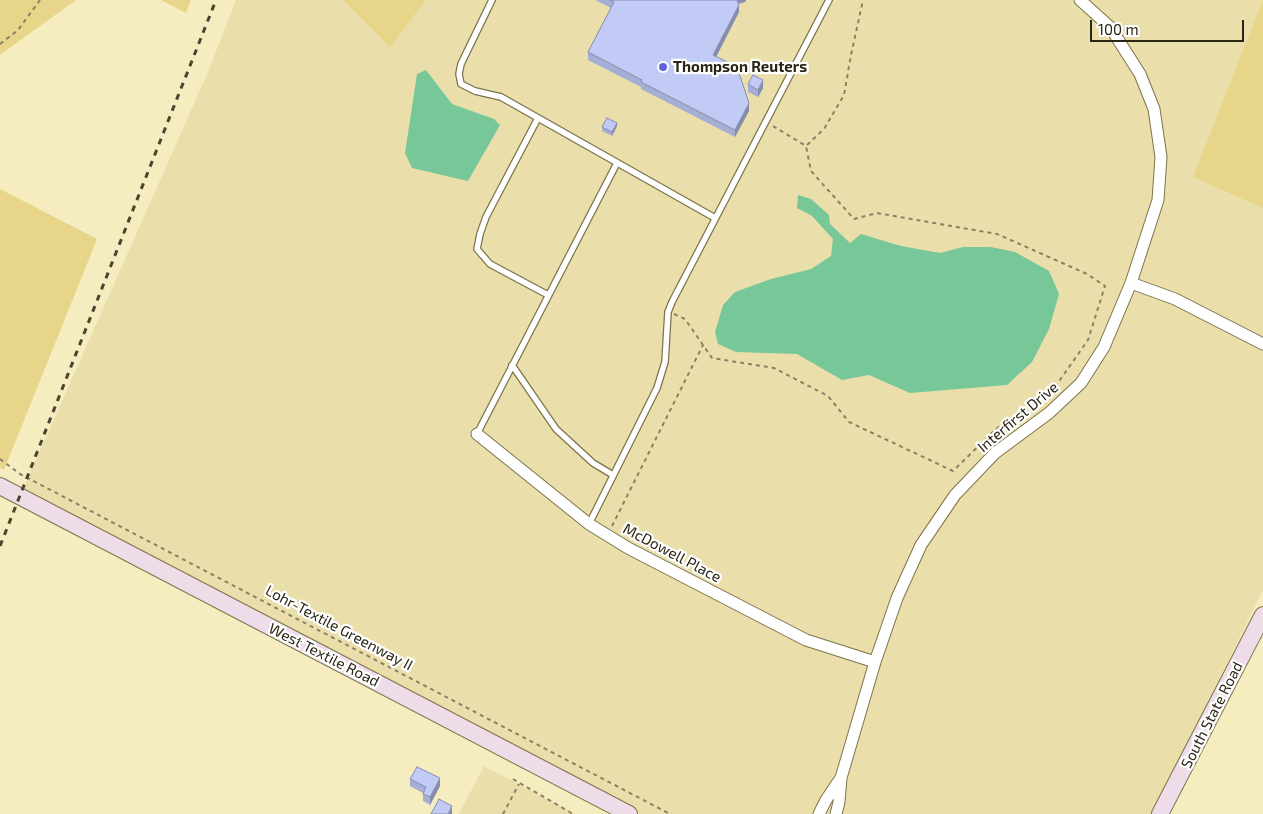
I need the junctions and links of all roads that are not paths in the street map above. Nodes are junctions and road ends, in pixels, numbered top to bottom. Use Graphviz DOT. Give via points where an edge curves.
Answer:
graph roads {
  1 [pos="492,0"];
  2 [pos="829,0"];
  3 [pos="1080,0"];
  4 [pos="538,118"];
  5 [pos="618,163"];
  6 [pos="715,218"];
  7 [pos="1131,283"];
  8 [pos="548,295"];
  9 [pos="1263,344"];
  10 [pos="512,366"];
  11 [pos="477,434"];
  12 [pos="613,476"];
  13 [pos="0,486"];
  14 [pos="589,524"];
  15 [pos="1263,615"];
  16 [pos="875,662"];
  17 [pos="841,778"];
  18 [pos="629,814"];
  19 [pos="819,814"];
  20 [pos="836,814"];
  21 [pos="1160,814"];
  1 -- 4 [label="lane" via="461,64 461,84 501,97"];
  2 -- 6 [label="lane"];
  3 -- 7 [label="street, Interfirst Drive" via="1110,27 1140,74 1154,109 1161,156 1158,200"];
  4 -- 5 [label="lane"];
  4 -- 8 [label="lane" via="486,217 477,249 490,264"];
  5 -- 6 [label="lane"];
  5 -- 8 [label="lane"];
  6 -- 12 [label="lane" via="668,312 665,362 657,388"];
  7 -- 9 [label="street" via="1175,299"];
  7 -- 16 [label="street, Interfirst Drive" via="1104,347 1081,384 1049,413 994,453 955,495 921,545 897,598"];
  8 -- 10 [label="lane"];
  10 -- 11 [label="lane"];
  10 -- 12 [label="lane" via="556,429 593,463"];
  11 -- 14 [label="street, McDowell Place"];
  12 -- 14 [label="lane"];
  13 -- 18 [label="main road, West Textile Road"];
  14 -- 16 [label="street, McDowell Place" via="628,548 806,640"];
  15 -- 21 [label="main road, South State Road"];
  16 -- 17 [label="street, Interfirst Drive"];
  17 -- 19 [label="street, Interfirst Drive"];
  17 -- 20 [label="street, Interfirst Drive"];
}
